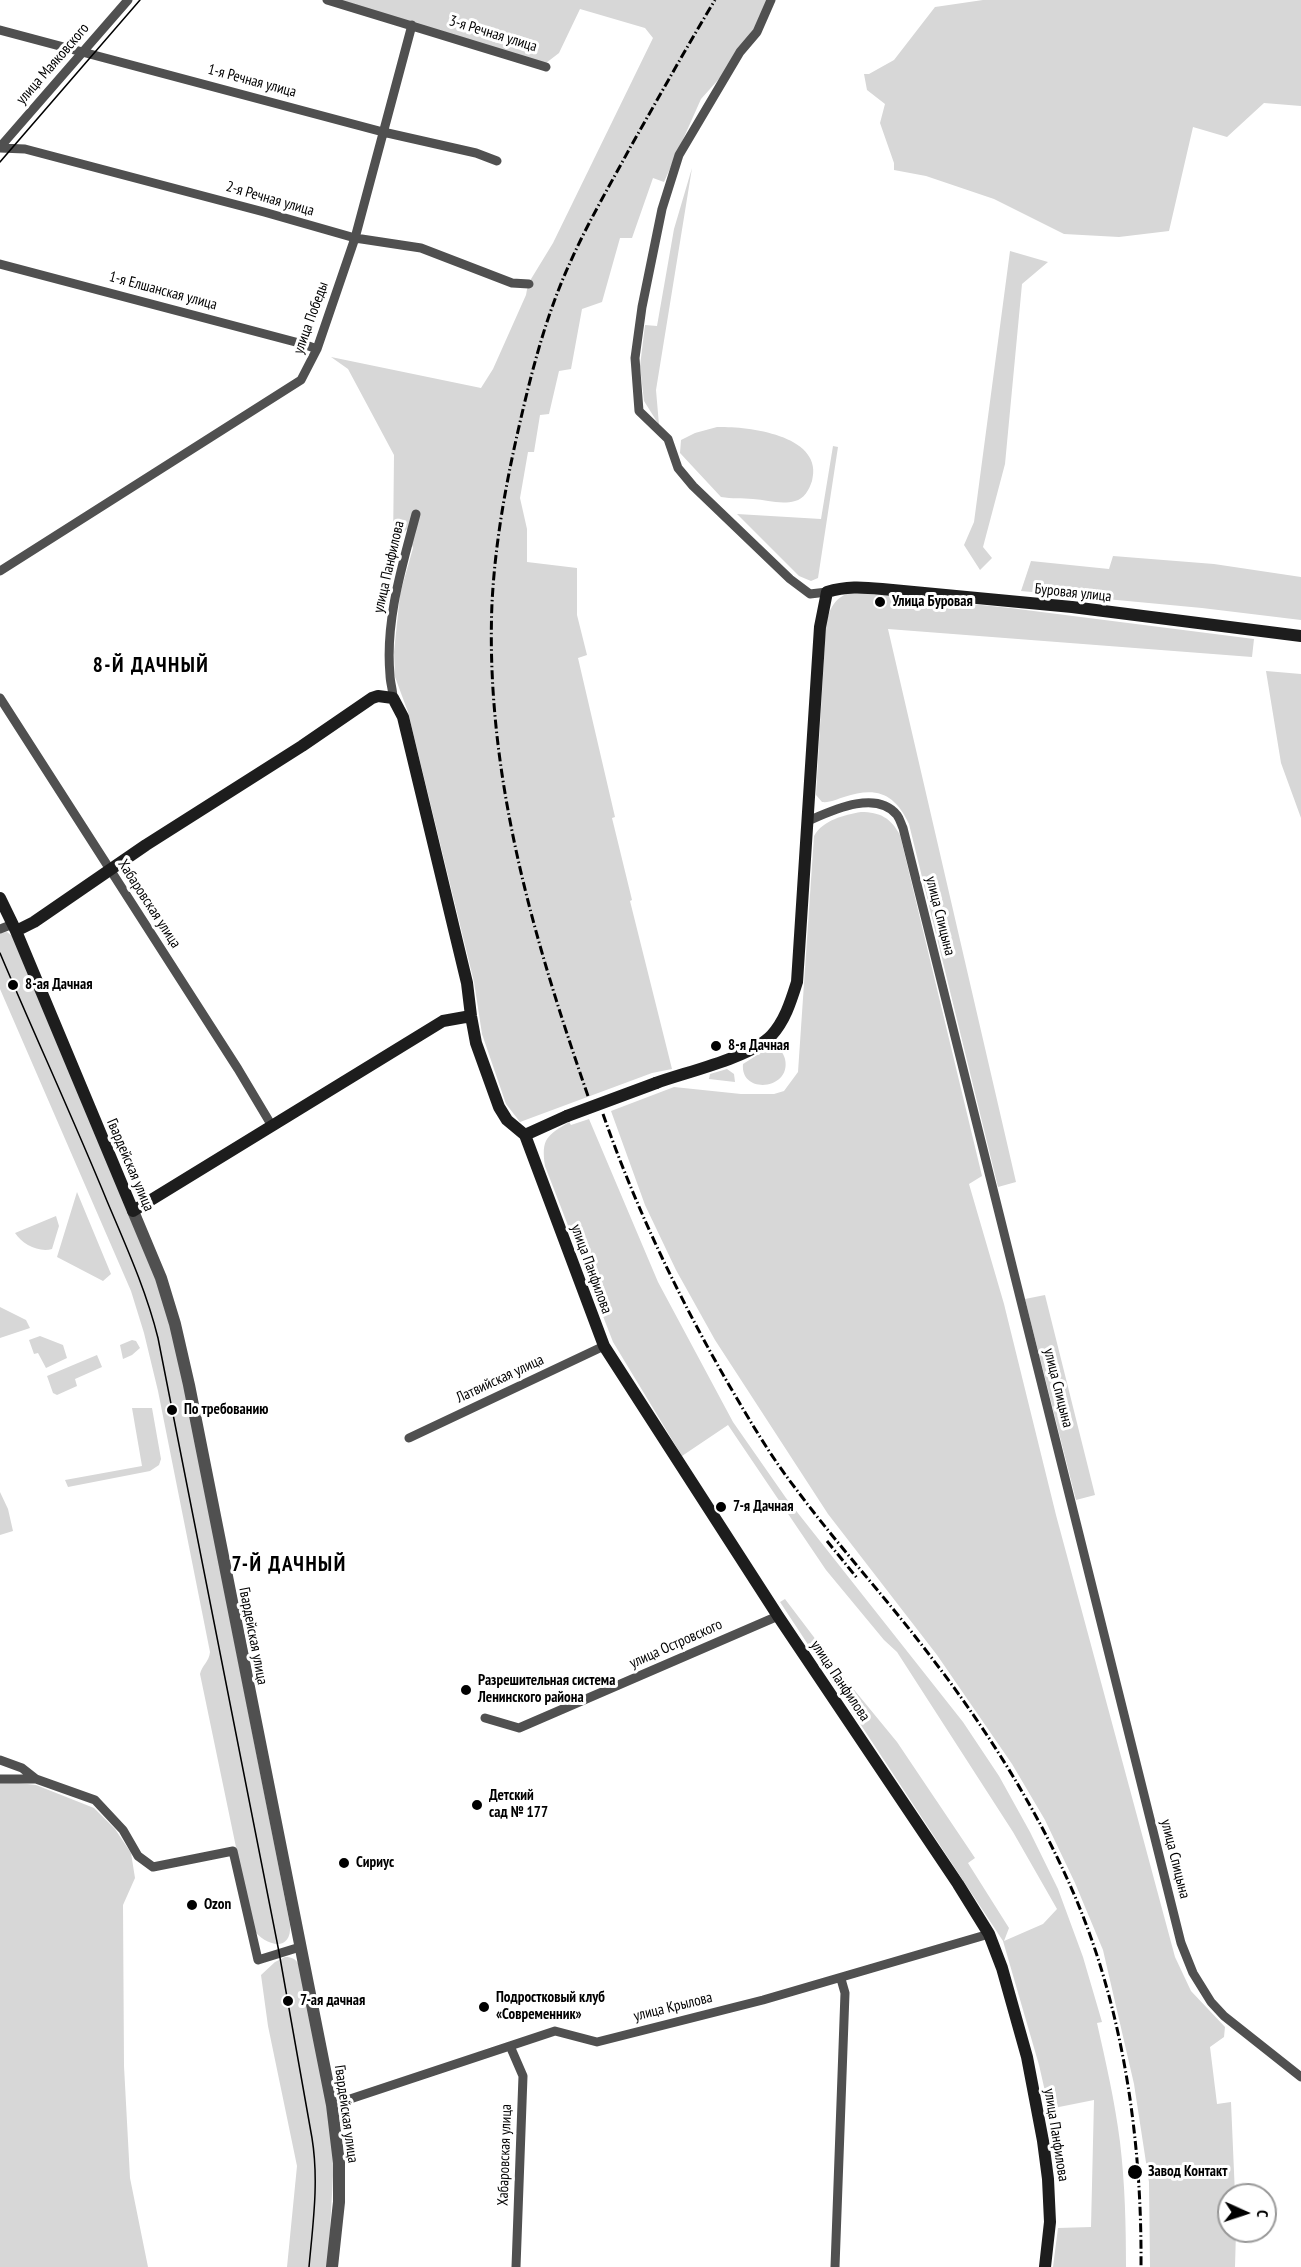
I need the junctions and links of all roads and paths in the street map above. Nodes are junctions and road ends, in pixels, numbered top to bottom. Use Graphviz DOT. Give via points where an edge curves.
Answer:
graph roads {
  1 [pos="113,0"];
  2 [pos="129,0"];
  3 [pos="327,0"];
  4 [pos="771,0"];
  5 [pos="122,8"];
  6 [pos="412,25"];
  7 [pos="0,30"];
  8 [pos="83,52"];
  9 [pos="546,67"];
  10 [pos="383,132"];
  11 [pos="0,148"];
  12 [pos="497,161"];
  13 [pos="355,238"];
  14 [pos="0,264"];
  15 [pos="529,284"];
  16 [pos="317,350"];
  17 [pos="416,514"];
  18 [pos="0,571"];
  19 [pos="827,592"];
  20 [pos="1301,636"];
  21 [pos="0,698"];
  22 [pos="393,698"];
  23 [pos="808,821"];
  24 [pos="109,870"];
  25 [pos="0,898"];
  26 [pos="14,927"];
  27 [pos="0,929"];
  28 [pos="471,1016"];
  29 [pos="272,1126"];
  30 [pos="525,1135"];
  31 [pos="133,1211"];
  32 [pos="604,1346"];
  33 [pos="409,1438"];
  34 [pos="778,1616"];
  35 [pos="485,1718"];
  36 [pos="0,1760"];
  37 [pos="0,1779"];
  38 [pos="36,1779"];
  39 [pos="989,1934"];
  40 [pos="300,1947"];
  41 [pos="841,1978"];
  42 [pos="510,2046"];
  43 [pos="1301,2077"];
  44 [pos="332,2105"];
  45 [pos="332,2267"];
  46 [pos="516,2267"];
  47 [pos="835,2267"];
  48 [pos="1045,2267"];
  1 -- 5 [label="street"];
  2 -- 5 [label="street, улица Маяковского"];
  3 -- 6 [label="street, 3-я Речная улица"];
  4 -- 19 [label="street" via="757,32 740,52 679,155 662,208 642,307 635,358 639,411 668,439 678,468 709,502 790,579 810,594"];
  5 -- 8 [label="street, улица Маяковского"];
  6 -- 9 [label="street, 3-я Речная улица"];
  6 -- 10 [label="street, улица Победы"];
  7 -- 8 [label="street, 1-я Речная улица"];
  8 -- 10 [label="street, 1-я Речная улица"];
  8 -- 11 [label="street, улица Маяковского"];
  10 -- 12 [label="street, 1-я Речная улица"];
  10 -- 13 [label="street, улица Победы"];
  11 -- 13 [label="street, 2-я Речная улица" via="25,149"];
  13 -- 15 [label="street, 2-я Речная улица" via="421,248 512,283"];
  13 -- 16 [label="street, улица Победы"];
  14 -- 16 [label="street, 1-я Елшанская улица"];
  16 -- 18 [label="street, улица Победы" via="301,380"];
  17 -- 22 [label="street, улица Панфилова" via="394,604 390,636"];
  19 -- 20 [label="main road, Буровая улица" via="842,587 882,589 1072,607"];
  19 -- 23 [label="main road" via="820,627"];
  21 -- 24 [label="street, Хабаровская улица"];
  22 -- 24 [label="main road" via="372,698"];
  22 -- 28 [label="main road" via="403,717 418,775 467,983"];
  23 -- 30 [label="main road, bridge" via="797,982 783,1020 770,1036 745,1052"];
  23 -- 43 [label="street, улица Спицына" via="852,804 870,804 896,814 903,828 1181,1943 1211,2002 1238,2032 1252,2038"];
  24 -- 26 [label="main road" via="34,922"];
  24 -- 29 [label="street, Хабаровская улица"];
  25 -- 26 [label="main road, Гвардейская улица"];
  26 -- 27 [label="street"];
  26 -- 31 [label="main road, Гвардейская улица"];
  28 -- 29 [label="main road" via="442,1021"];
  28 -- 30 [label="main road" via="476,1043 499,1107"];
  29 -- 31 [label="main road"];
  30 -- 32 [label="main road, улица Панфилова"];
  31 -- 40 [label="street, Гвардейская улица" via="161,1278 189,1385"];
  32 -- 33 [label="street, Латвийская улица"];
  32 -- 34 [label="main road, улица Панфилова"];
  34 -- 35 [label="street, улица Островского" via="519,1728"];
  34 -- 39 [label="main road, улица Панфилова"];
  36 -- 38 [label="street" via="22,1768"];
  37 -- 38 [label="street"];
  38 -- 40 [label="street" via="95,1800 123,1830 138,1856 153,1867 233,1851 258,1960"];
  39 -- 41 [label="street, улица Крылова"];
  39 -- 48 [label="main road, улица Панфилова" via="1028,2057 1043,2141 1050,2222"];
  40 -- 44 [label="street, Гвардейская улица"];
  41 -- 42 [label="street, улица Крылова" via="597,2042 555,2031"];
  41 -- 47 [label="street" via="844,1993"];
  42 -- 44 [label="street, улица Крылова"];
  42 -- 46 [label="street, Хабаровская улица" via="523,2076"];
  44 -- 45 [label="street, Гвардейская улица" via="339,2163"];
}
